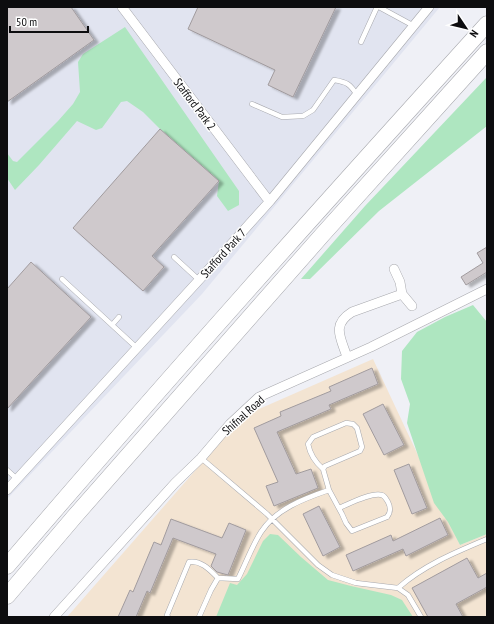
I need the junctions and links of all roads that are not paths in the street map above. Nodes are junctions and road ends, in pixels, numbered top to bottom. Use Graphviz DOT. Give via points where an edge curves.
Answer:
graph roads {
  1 [pos="122,7"];
  2 [pos="378,7"];
  3 [pos="429,7"];
  4 [pos="487,24"];
  5 [pos="414,26"];
  6 [pos="361,42"];
  7 [pos="487,52"];
  8 [pos="357,95"];
  9 [pos="252,104"];
  10 [pos="270,200"];
  11 [pos="174,258"];
  12 [pos="394,269"];
  13 [pos="62,278"];
  14 [pos="199,280"];
  15 [pos="487,289"];
  16 [pos="402,294"];
  17 [pos="412,306"];
  18 [pos="119,317"];
  19 [pos="112,325"];
  20 [pos="137,348"];
  21 [pos="347,357"];
  22 [pos="201,458"];
  23 [pos="323,469"];
  24 [pos="7,470"];
  25 [pos="17,479"];
  26 [pos="7,490"];
  27 [pos="328,490"];
  28 [pos="339,508"];
  29 [pos="272,520"];
  30 [pos="487,539"];
  31 [pos="7,566"];
  32 [pos="218,578"];
  33 [pos="398,588"];
  34 [pos="7,596"];
  35 [pos="54,617"];
  36 [pos="168,617"];
  37 [pos="199,617"];
  38 [pos="421,617"];
  1 -- 10 [label="street, Stafford Park 2"];
  2 -- 5 [label="lane"];
  2 -- 6 [label="lane"];
  3 -- 5 [label="street, Stafford Park 7"];
  4 -- 31 [label="highway" via="309,220"];
  5 -- 8 [label="street, Stafford Park 7"];
  7 -- 34 [label="highway" via="323,234"];
  8 -- 9 [label="lane" via="345,81 334,80 313,110 303,116 282,117"];
  8 -- 10 [label="street, Stafford Park 7"];
  10 -- 14 [label="street, Stafford Park 7"];
  11 -- 14 [label="lane"];
  12 -- 16 [label="street"];
  13 -- 19 [label="lane"];
  14 -- 20 [label="street, Stafford Park 7"];
  15 -- 21 [label="street, Shifnal Road"];
  16 -- 17 [label="street"];
  16 -- 21 [label="street" via="345,316 339,328"];
  18 -- 19 [label="lane"];
  19 -- 20 [label="lane"];
  20 -- 25 [label="street, Stafford Park 7"];
  21 -- 22 [label="street, Shifnal Road" via="259,397 230,424"];
  22 -- 29 [label="lane"];
  22 -- 35 [label="street, Shifnal Road" via="175,483"];
  23 -- 23 [label="lane" via="360,451 362,444 357,428 353,424 346,423 310,440 309,451"];
  23 -- 27 [label="lane"];
  24 -- 25 [label="lane"];
  25 -- 26 [label="street, Stafford Park 7"];
  27 -- 28 [label="lane"];
  27 -- 29 [label="lane" via="285,508"];
  28 -- 28 [label="lane" via="352,531 390,514 389,505 381,495 366,497"];
  29 -- 32 [label="lane" via="260,533 238,578"];
  29 -- 33 [label="lane" via="318,565 332,575 356,583"];
  30 -- 33 [label="lane" via="423,570"];
  32 -- 36 [label="lane" via="199,563 189,562"];
  32 -- 37 [label="lane"];
  33 -- 38 [label="lane" via="408,595"];
}
